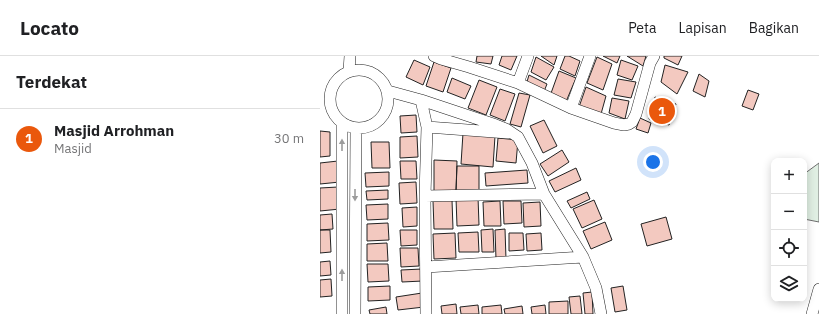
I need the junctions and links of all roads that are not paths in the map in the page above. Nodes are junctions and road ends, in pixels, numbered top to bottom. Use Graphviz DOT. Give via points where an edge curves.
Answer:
graph roads {
  1 [pos="350,56"];
  2 [pos="434,56"];
  3 [pos="528,56"];
  4 [pos="590,56"];
  5 [pos="654,56"];
  6 [pos="471,61"];
  7 [pos="349,71"];
  8 [pos="518,83"];
  9 [pos="388,91"];
  10 [pos="325,94"];
  11 [pos="421,100"];
  12 [pos="571,108"];
  13 [pos="342,123"];
  14 [pos="427,127"];
  15 [pos="356,128"];
  16 [pos="514,134"];
  17 [pos="544,194"];
  18 [pos="425,196"];
  19 [pos="583,257"];
  20 [pos="426,267"];
  21 [pos="819,290"];
  22 [pos="342,314"];
  23 [pos="355,314"];
  24 [pos="426,314"];
  25 [pos="601,314"];
  26 [pos="812,314"];
  1 -- 7 [label="street"];
  2 -- 6 [label="street" via="441,59"];
  3 -- 8 [label="street"];
  4 -- 12 [label="street"];
  5 -- 12 [label="street" via="636,114 629,124 614,123"];
  6 -- 8 [label="street"];
  7 -- 9 [label="street" via="359,69 377,75"];
  7 -- 10 [label="street" via="340,76"];
  8 -- 12 [label="street"];
  9 -- 11 [label="street"];
  9 -- 15 [label="street" via="389,101 382,118 374,125"];
  10 -- 13 [label="street" via="336,117"];
  11 -- 14 [label="street"];
  11 -- 16 [label="street" via="501,127"];
  13 -- 15 [label="street"];
  22 -- 13 [label="street, one-way"];
  14 -- 16 [label="street"];
  14 -- 18 [label="street"];
  15 -- 23 [label="street, one-way"];
  16 -- 17 [label="street" via="532,162"];
  17 -- 18 [label="street"];
  17 -- 19 [label="street"];
  18 -- 20 [label="street"];
  19 -- 20 [label="street"];
  19 -- 25 [label="street" via="596,288"];
  20 -- 24 [label="street"];
  21 -- 26 [label="street"];
}
